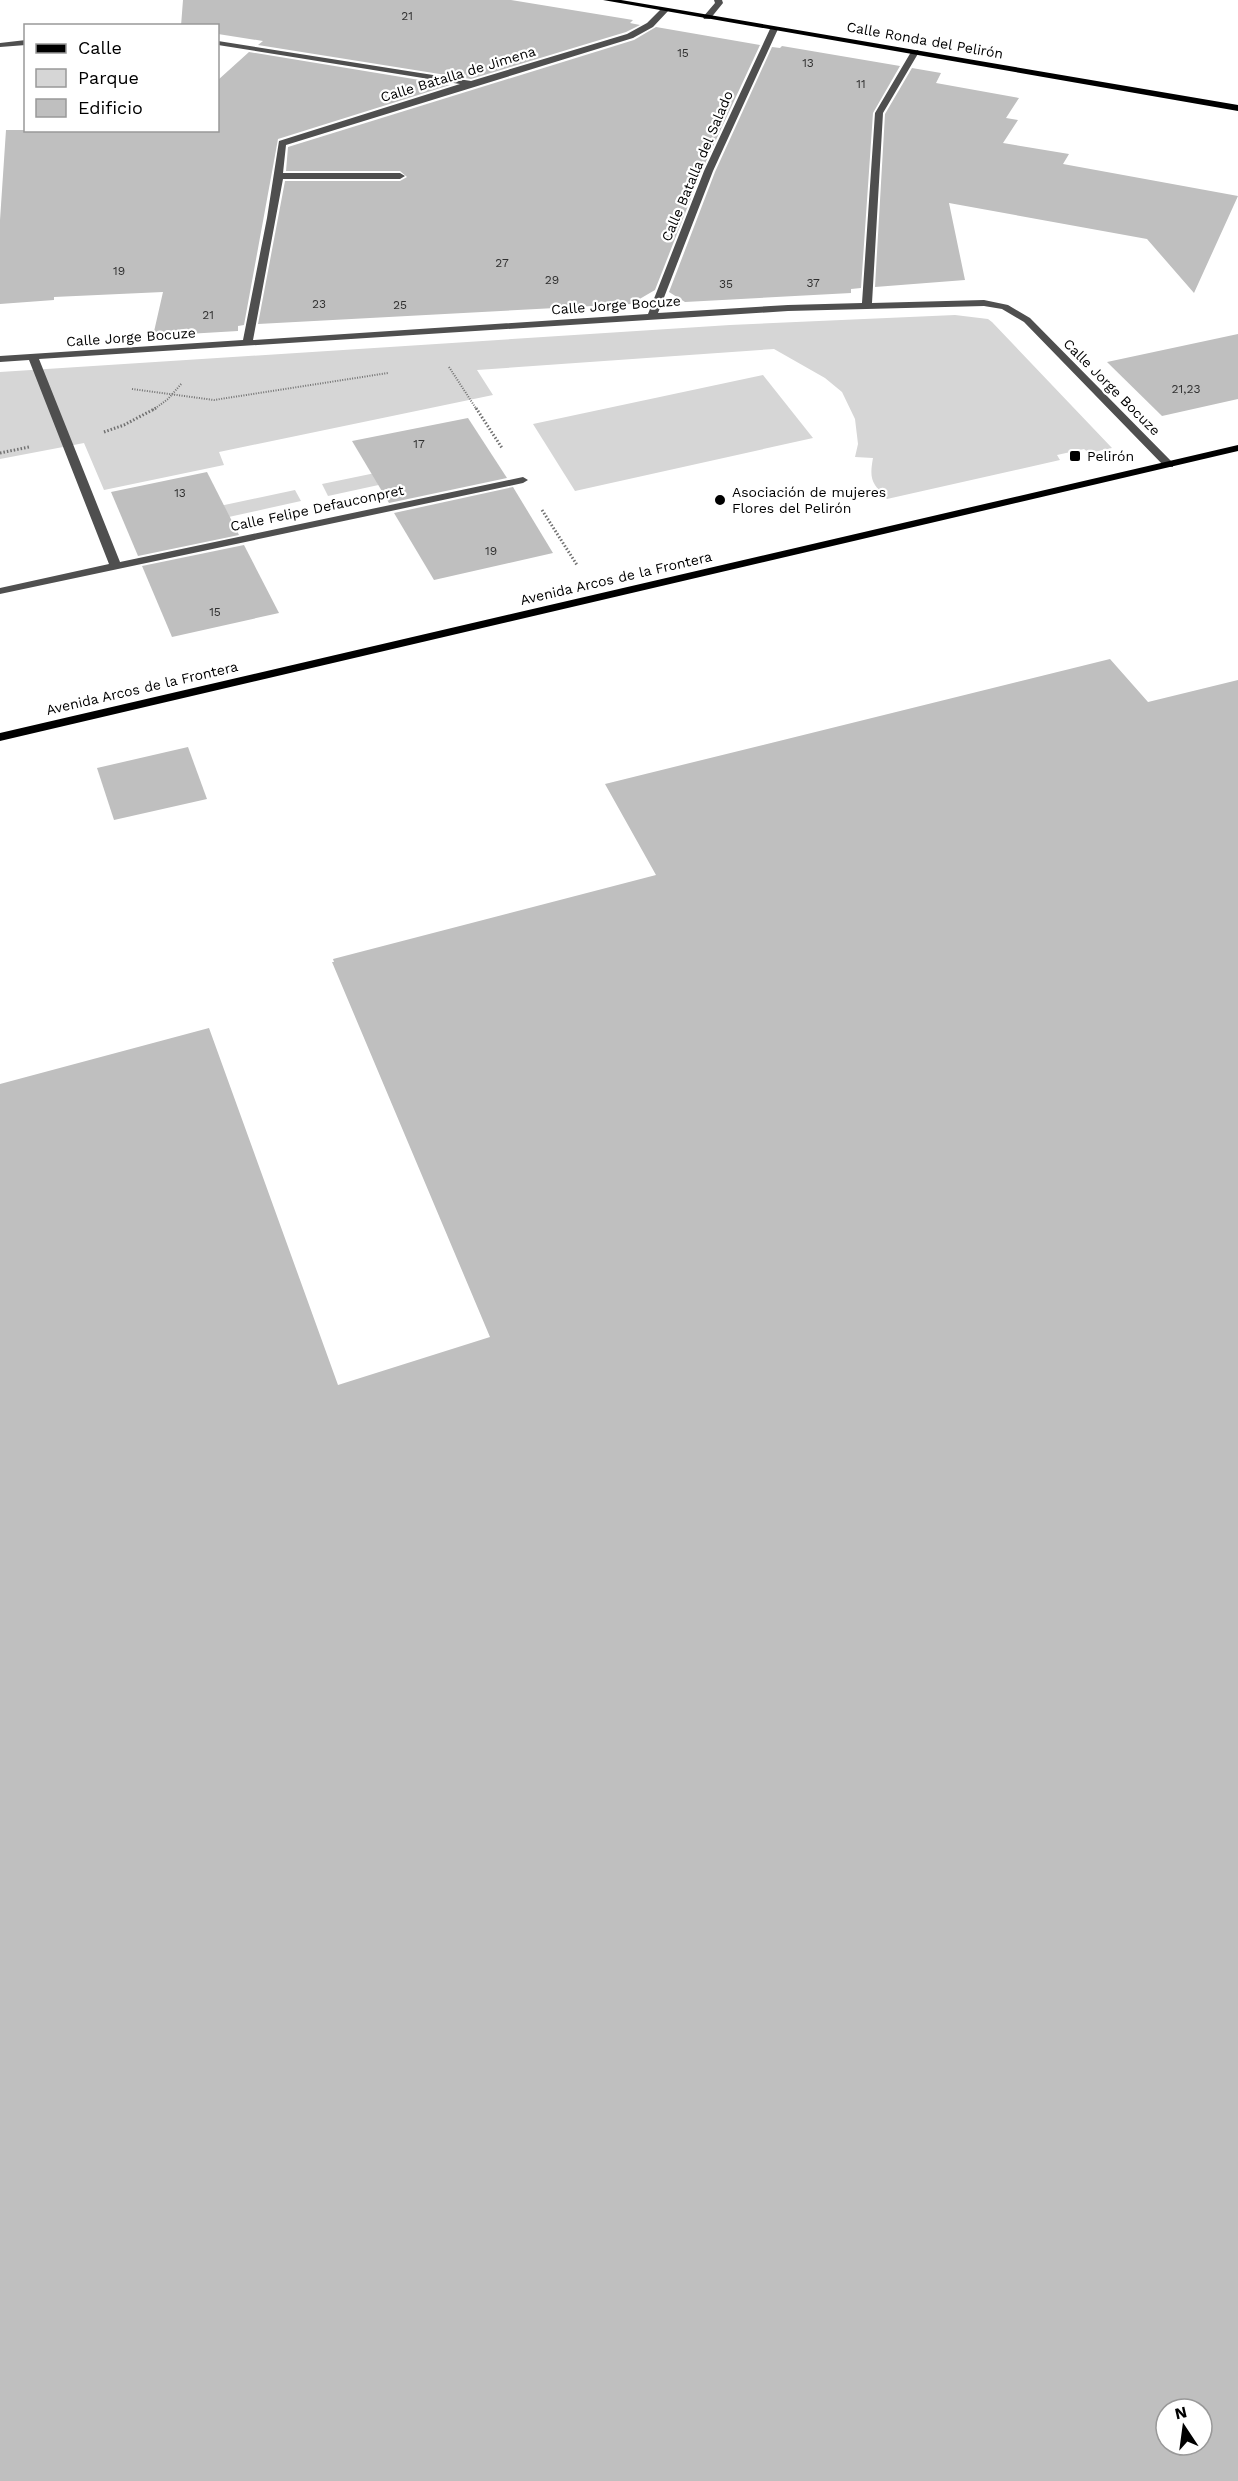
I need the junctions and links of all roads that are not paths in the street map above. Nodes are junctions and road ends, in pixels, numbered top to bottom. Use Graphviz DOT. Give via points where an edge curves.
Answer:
graph roads {
  1 [pos="607,0"];
  2 [pos="718,0"];
  3 [pos="665,10"];
  4 [pos="707,17"];
  5 [pos="774,29"];
  6 [pos="24,42"];
  7 [pos="219,43"];
  8 [pos="0,45"];
  9 [pos="915,52"];
  10 [pos="477,84"];
  11 [pos="1238,108"];
  12 [pos="280,176"];
  13 [pos="400,176"];
  14 [pos="867,306"];
  15 [pos="652,317"];
  16 [pos="248,342"];
  17 [pos="33,357"];
  18 [pos="0,359"];
  19 [pos="1238,448"];
  20 [pos="1169,465"];
  21 [pos="523,480"];
  22 [pos="116,567"];
  23 [pos="0,591"];
  24 [pos="0,737"];
  1 -- 3 [label="main road, Calle Ronda del Pelirón"];
  2 -- 4 [label="street"];
  3 -- 4 [label="main road, Calle Ronda del Pelirón"];
  3 -- 10 [label="street, Calle Batalla de Jimena" via="650,25 630,36"];
  4 -- 5 [label="main road, Calle Ronda del Pelirón"];
  5 -- 9 [label="main road, Calle Ronda del Pelirón"];
  5 -- 15 [label="street, Calle Batalla del Salado" via="679,242"];
  6 -- 8 [label="street"];
  7 -- 10 [label="street"];
  9 -- 11 [label="main road, Calle Ronda del Pelirón"];
  9 -- 14 [label="street" via="879,113"];
  10 -- 12 [label="street, Calle Batalla de Jimena" via="282,143"];
  12 -- 13 [label="street"];
  12 -- 16 [label="street, Calle Batalla de Jimena"];
  14 -- 15 [label="street, Calle Jorge Bocuze"];
  14 -- 20 [label="street, Calle Jorge Bocuze" via="984,303 1018,313"];
  15 -- 16 [label="street, Calle Jorge Bocuze"];
  16 -- 17 [label="street, Calle Jorge Bocuze"];
  17 -- 18 [label="street, Calle Jorge Bocuze"];
  17 -- 22 [label="street"];
  19 -- 20 [label="main road, Avenida Arcos de la Frontera"];
  20 -- 24 [label="main road, Avenida Arcos de la Frontera"];
  21 -- 22 [label="street, Calle Felipe Defauconpret"];
  22 -- 23 [label="street, Calle Felipe Defauconpret"];
}
